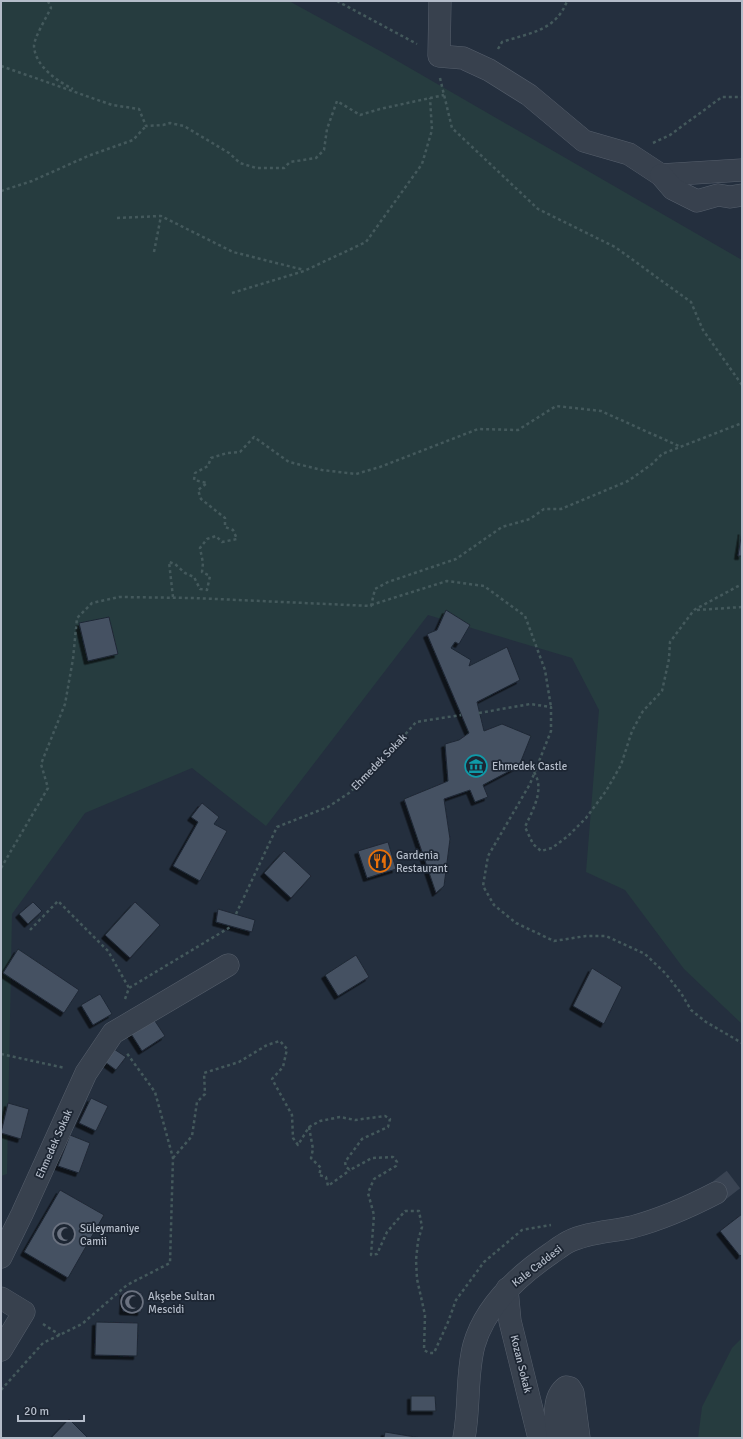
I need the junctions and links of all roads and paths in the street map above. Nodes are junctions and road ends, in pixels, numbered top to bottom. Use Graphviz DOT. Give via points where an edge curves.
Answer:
graph roads {
  1 [pos="48,1"];
  2 [pos="337,1"];
  3 [pos="440,1"];
  4 [pos="566,1"];
  5 [pos="439,56"];
  6 [pos="1,66"];
  7 [pos="489,70"];
  8 [pos="82,94"];
  9 [pos="444,96"];
  10 [pos="742,97"];
  11 [pos="430,98"];
  12 [pos="146,126"];
  13 [pos="628,154"];
  14 [pos="742,170"];
  15 [pos="661,175"];
  16 [pos="1,191"];
  17 [pos="742,195"];
  18 [pos="161,216"];
  19 [pos="117,218"];
  20 [pos="154,252"];
  21 [pos="304,271"];
  22 [pos="232,293"];
  23 [pos="742,385"];
  24 [pos="742,423"];
  25 [pos="681,447"];
  26 [pos="742,584"];
  27 [pos="173,597"];
  28 [pos="371,606"];
  29 [pos="742,607"];
  30 [pos="694,610"];
  31 [pos="551,707"];
  32 [pos="480,713"];
  33 [pos="461,715"];
  34 [pos="534,772"];
  35 [pos="1,868"];
  36 [pos="236,914"];
  37 [pos="232,926"];
  38 [pos="30,930"];
  39 [pos="228,965"];
  40 [pos="129,988"];
  41 [pos="125,1001"];
  42 [pos="113,1033"];
  43 [pos="742,1043"];
  44 [pos="1,1054"];
  45 [pos="86,1073"];
  46 [pos="309,1127"];
  47 [pos="174,1158"];
  48 [pos="350,1170"];
  49 [pos="716,1193"];
  50 [pos="568,1242"];
  51 [pos="1,1257"];
  52 [pos="508,1289"];
  53 [pos="1,1298"];
  54 [pos="1,1350"];
  55 [pos="1,1390"];
  56 [pos="464,1438"];
  57 [pos="539,1438"];
  58 [pos="558,1438"];
  59 [pos="579,1438"];
  1 -- 8 [label="path" via="51,8 34,45 38,59 57,81"];
  2 -- 5 [label="path"];
  3 -- 5 [label="street"];
  4 -- 7 [label="path" via="564,9 549,26 502,42"];
  5 -- 7 [label="street" via="463,58"];
  5 -- 9 [label="path" via="437,62"];
  6 -- 8 [label="path"];
  7 -- 13 [label="street" via="529,95 584,141"];
  8 -- 12 [label="path" via="112,105 140,109"];
  9 -- 11 [label="path"];
  9 -- 23 [label="path" via="452,128 538,209 615,247 691,302 703,330"];
  10 -- 13 [label="path" via="722,97 670,135"];
  11 -- 12 [label="path" via="360,115 337,100 327,129 324,150 316,158 290,162 284,168 256,168 240,163 229,153 184,126 170,123"];
  11 -- 21 [label="path" via="432,130 422,164 366,242"];
  12 -- 16 [label="path" via="133,140"];
  13 -- 15 [label="street"];
  14 -- 15 [label="street"];
  15 -- 17 [label="street" via="673,189 697,201 718,195"];
  18 -- 19 [label="path"];
  18 -- 20 [label="path"];
  18 -- 21 [label="path" via="233,252"];
  21 -- 22 [label="path"];
  24 -- 25 [label="path"];
  25 -- 27 [label="path" via="601,410 556,406 518,430 478,428 356,474 322,470 289,462 254,437 240,452 227,452 211,458 208,466 195,473 194,480 207,483 198,490 201,499 225,518 225,527 233,530 237,539 222,542 216,536 207,539 200,548 202,572 210,576 207,590 200,589 194,577 169,562"];
  25 -- 28 [label="path" via="662,454 628,481 561,509 544,509 530,518 502,527 456,559 388,582 375,589"];
  26 -- 30 [label="path"];
  27 -- 28 [label="path"];
  27 -- 35 [label="path" via="119,597 92,604 77,618 73,659 64,704 41,764 48,788"];
  28 -- 31 [label="path" via="447,581 484,586 524,616 545,670"];
  29 -- 30 [label="path"];
  30 -- 34 [label="path" via="670,642 670,659 662,691 643,711 632,731 621,765 606,791 586,818 568,836 552,848 541,851 533,844 525,827 540,790 539,780"];
  31 -- 32 [label="path" via="530,704"];
  31 -- 34 [label="path" via="551,731"];
  33 -- 36 [label="path, Ehmedek Sokak" via="416,722 376,768 349,793 328,807 277,826"];
  34 -- 43 [label="path" via="530,784 488,856 483,886 494,905 516,923 554,941 606,936 645,954 666,973 691,1010"];
  37 -- 40 [label="path"];
  38 -- 40 [label="path" via="58,901 108,951"];
  39 -- 42 [label="street, Ehmedek Sokak"];
  40 -- 41 [label="path"];
  42 -- 45 [label="street, Ehmedek Sokak"];
  42 -- 47 [label="path" via="155,1092"];
  44 -- 45 [label="path"];
  45 -- 51 [label="street, Ehmedek Sokak"];
  46 -- 47 [label="path" via="298,1145 293,1138 292,1115 272,1079 283,1067 287,1049 280,1041 240,1062 204,1073 205,1094 197,1102 192,1136"];
  46 -- 48 [label="path" via="313,1149 311,1158 321,1168 319,1175 326,1177 328,1186"];
  46 -- 48 [label="path" via="320,1121 340,1117 355,1120 386,1116 390,1119 388,1127 362,1139 345,1162"];
  47 -- 55 [label="path" via="170,1263 127,1285 82,1324 43,1343"];
  48 -- 50 [label="path" via="372,1158 393,1157 398,1162 396,1166 374,1179 368,1193 374,1216 371,1255 377,1254 387,1232 405,1211 419,1211 422,1226 418,1240 417,1279 425,1315 424,1350 430,1353 434,1354 456,1300 470,1279 504,1243 522,1230 557,1224"];
  49 -- 50 [label="street, Kale Caddesi" via="672,1215 631,1227 597,1232"];
  50 -- 52 [label="street, Kale Caddesi" via="540,1261"];
  52 -- 56 [label="street, Kale Caddesi" via="485,1319 474,1344"];
  52 -- 57 [label="street, Kozan Sokak" via="510,1321"];
  53 -- 54 [label="street" via="24,1312"];
  58 -- 59 [label="street" via="557,1399 560,1391 566,1387 574,1393"];
}
